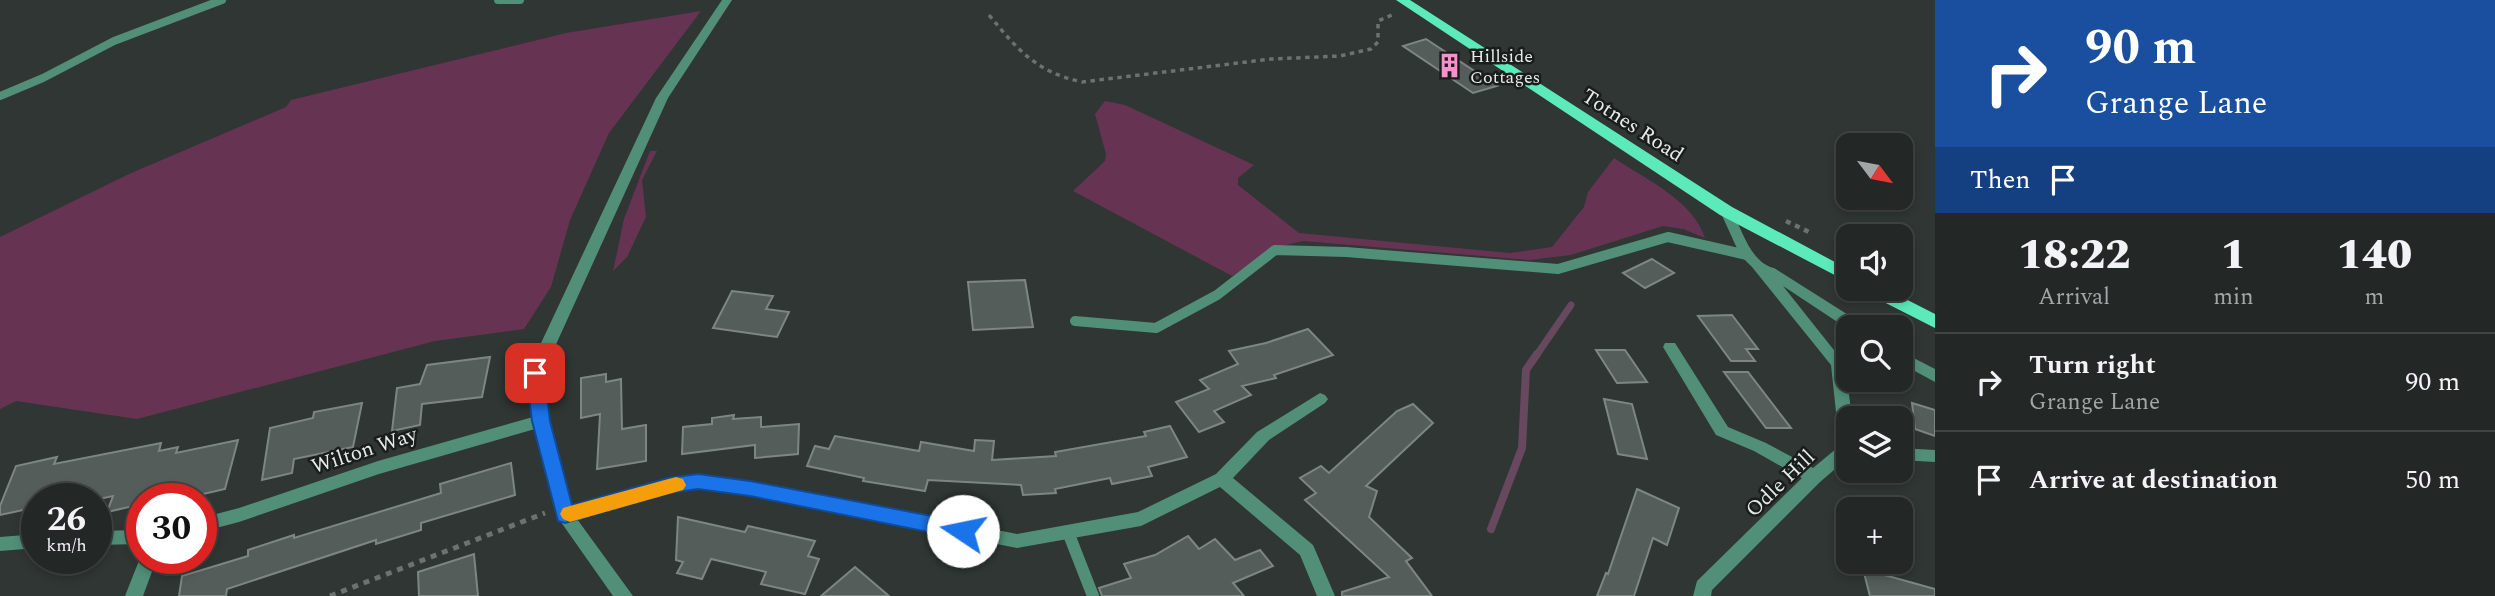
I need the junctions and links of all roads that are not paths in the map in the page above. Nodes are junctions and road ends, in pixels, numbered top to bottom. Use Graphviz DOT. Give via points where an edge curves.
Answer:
graph roads {
  1 [pos="222,0"];
  2 [pos="498,0"];
  3 [pos="520,0"];
  4 [pos="727,0"];
  5 [pos="1408,5"];
  6 [pos="0,96"];
  7 [pos="1726,211"];
  8 [pos="1752,259"];
  9 [pos="1836,270"];
  10 [pos="1895,301"];
  11 [pos="1838,315"];
  12 [pos="1074,321"];
  13 [pos="1935,322"];
  14 [pos="1670,347"];
  15 [pos="1913,363"];
  16 [pos="1935,376"];
  17 [pos="1320,399"];
  18 [pos="1842,406"];
  19 [pos="541,421"];
  20 [pos="1913,455"];
  21 [pos="1935,456"];
  22 [pos="1836,460"];
  23 [pos="1814,477"];
  24 [pos="1222,479"];
  25 [pos="565,510"];
  26 [pos="217,521"];
  27 [pos="1068,532"];
  28 [pos="21,542"];
  29 [pos="0,544"];
  30 [pos="142,574"];
  31 [pos="134,596"];
  32 [pos="624,596"];
  33 [pos="1093,596"];
  34 [pos="1326,596"];
  35 [pos="1702,596"];
  1 -- 6 [label="lane" via="114,41"];
  2 -- 3 [label="lane"];
  4 -- 19 [label="street" via="662,98 535,373"];
  5 -- 7 [label="main road, Totnes Road"];
  7 -- 8 [label="street, Odle Hill"];
  7 -- 9 [label="main road, Totnes Road"];
  8 -- 11 [label="street"];
  8 -- 12 [label="lane" via="1668,237 1558,269 1275,250 1217,295 1156,328"];
  8 -- 18 [label="street, Odle Hill" via="1838,364"];
  10 -- 13 [label="main road"];
  14 -- 23 [label="street" via="1723,431"];
  15 -- 16 [label="street"];
  17 -- 24 [label="street" via="1263,436"];
  19 -- 25 [label="street"];
  19 -- 26 [label="street, Wilton Way"];
  20 -- 21 [label="street"];
  22 -- 23 [label="street, Odle Hill"];
  23 -- 35 [label="street, Odle Hill" via="1703,587"];
  24 -- 27 [label="street" via="1141,519"];
  24 -- 34 [label="street" via="1307,550"];
  25 -- 27 [label="street" via="698,482 750,488 1017,541"];
  25 -- 32 [label="street"];
  27 -- 33 [label="lane"];
  28 -- 29 [label="street"];
  30 -- 31 [label="street"];
}
